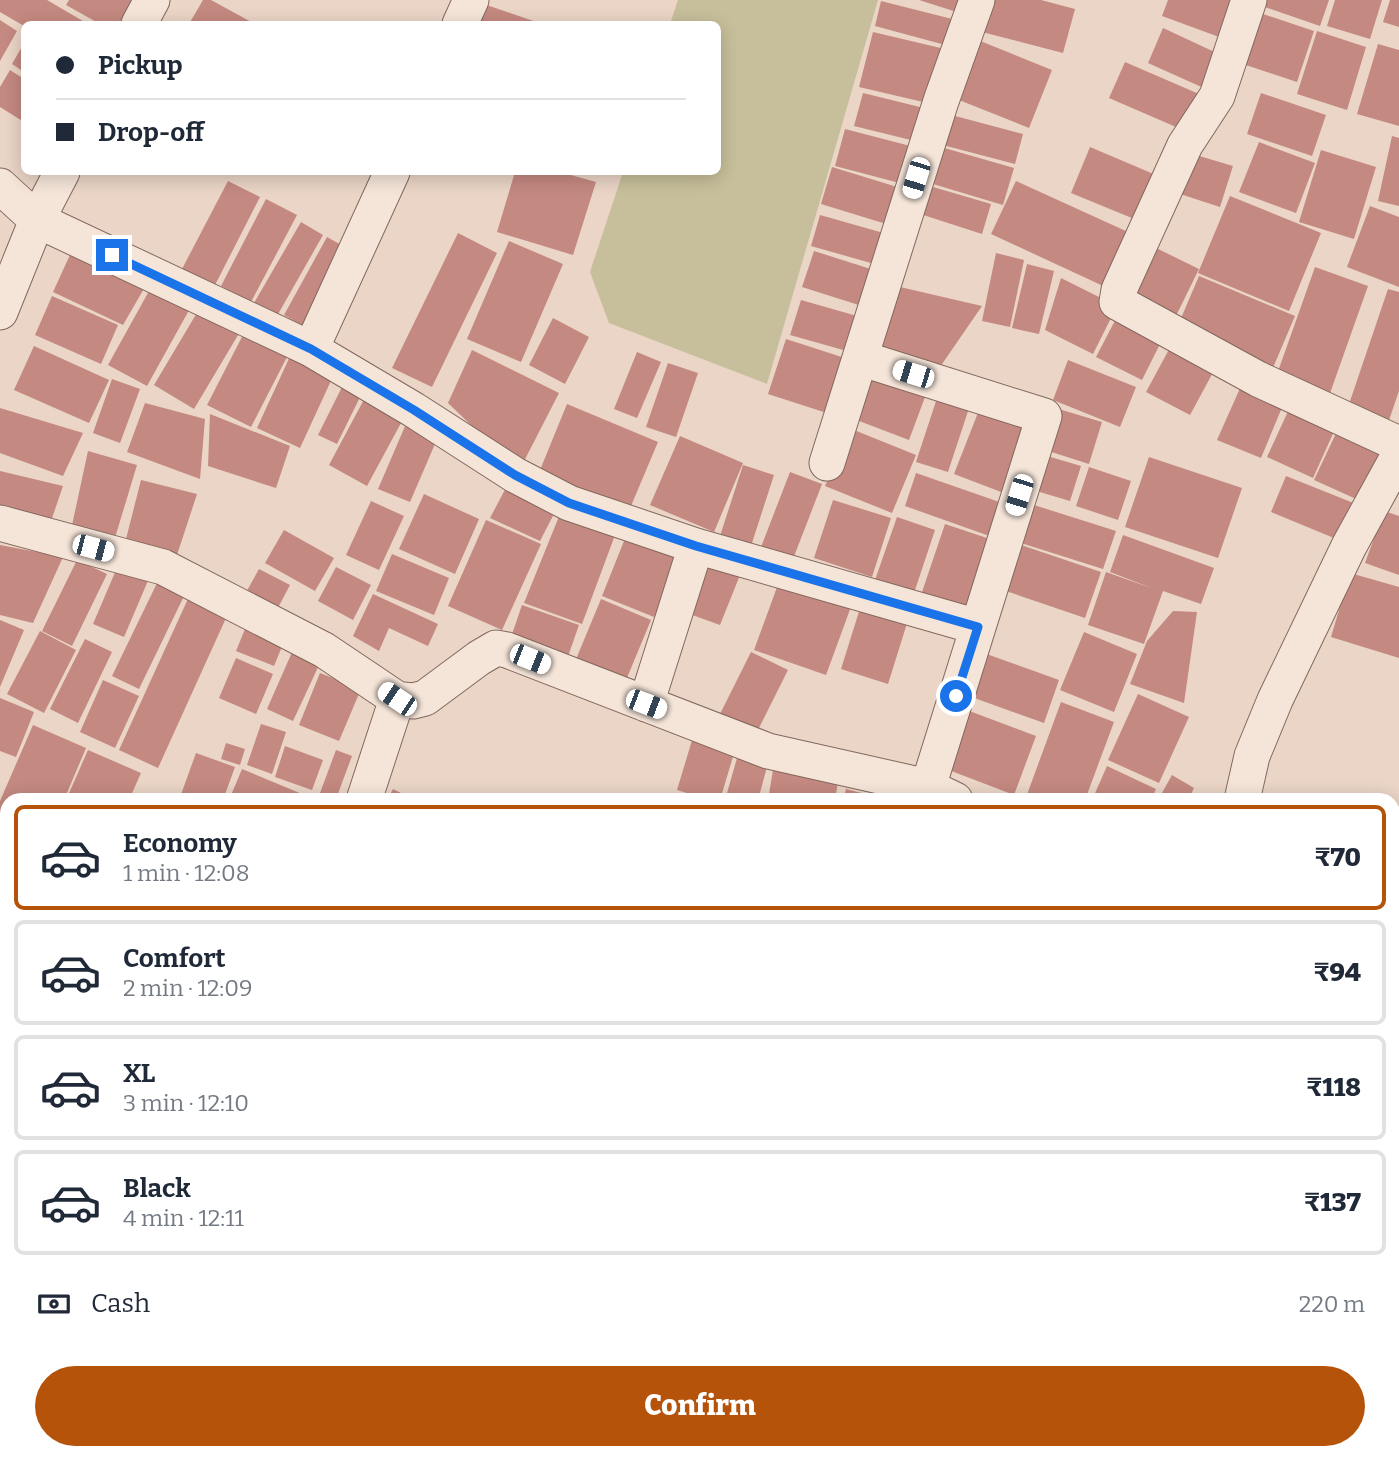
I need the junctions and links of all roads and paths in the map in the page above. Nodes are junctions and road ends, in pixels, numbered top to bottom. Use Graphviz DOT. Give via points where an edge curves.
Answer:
graph roads {
  1 [pos="152,0"];
  2 [pos="471,0"];
  3 [pos="977,0"];
  4 [pos="1249,0"];
  5 [pos="141,21"];
  6 [pos="461,21"];
  7 [pos="60,175"];
  8 [pos="391,175"];
  9 [pos="0,186"];
  10 [pos="37,220"];
  11 [pos="0,312"];
  12 [pos="311,349"];
  13 [pos="860,358"];
  14 [pos="1399,444"];
  15 [pos="1399,455"];
  16 [pos="827,463"];
  17 [pos="0,523"];
  18 [pos="696,546"];
  19 [pos="978,627"];
  20 [pos="397,699"];
  21 [pos="646,704"];
  22 [pos="366,793"];
  23 [pos="938,793"];
  24 [pos="942,793"];
  25 [pos="1244,793"];
  1 -- 5 [label="street"];
  2 -- 6 [label="street"];
  3 -- 13 [label="street"];
  4 -- 14 [label="street" via="1217,96 1185,145 1119,290 1118,302 1258,379"];
  7 -- 10 [label="street"];
  8 -- 12 [label="street"];
  9 -- 10 [label="street"];
  10 -- 11 [label="street"];
  10 -- 12 [label="street"];
  12 -- 18 [label="street" via="515,475 569,503"];
  13 -- 16 [label="street"];
  13 -- 19 [label="street" via="1044,416"];
  15 -- 25 [label="street" via="1349,546 1275,700 1252,756"];
  17 -- 20 [label="street" via="163,566 324,650"];
  18 -- 19 [label="street"];
  18 -- 21 [label="street"];
  19 -- 24 [label="street"];
  20 -- 21 [label="street" via="425,698 496,648"];
  20 -- 22 [label="street"];
  21 -- 23 [label="street" via="768,751"];
}
